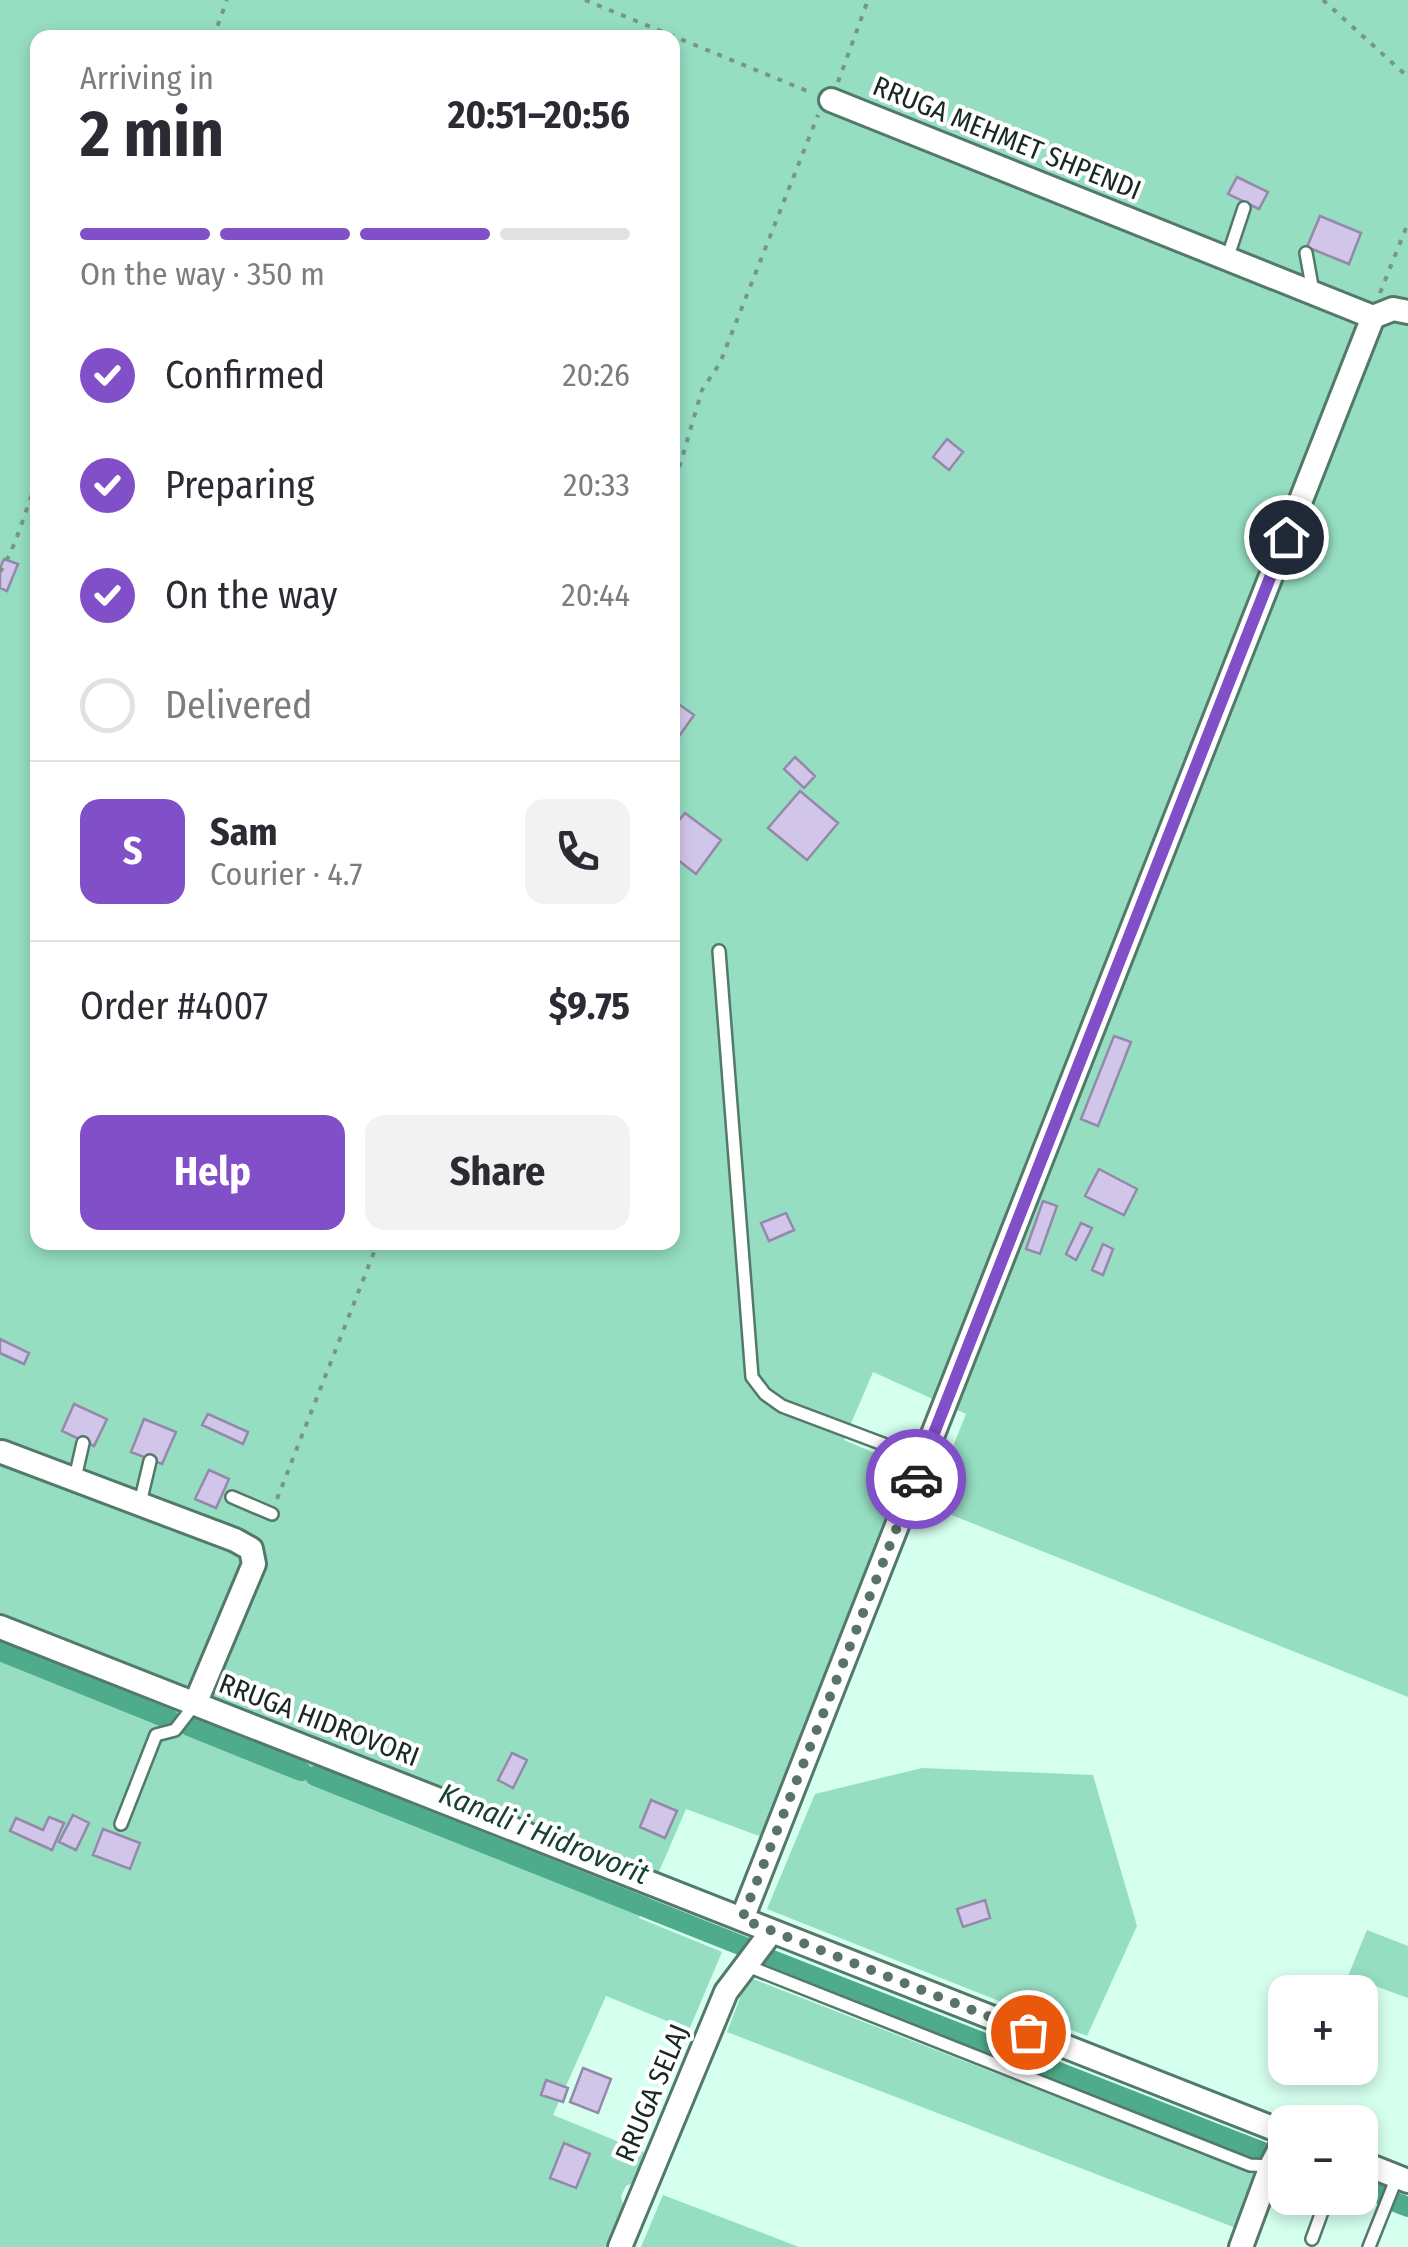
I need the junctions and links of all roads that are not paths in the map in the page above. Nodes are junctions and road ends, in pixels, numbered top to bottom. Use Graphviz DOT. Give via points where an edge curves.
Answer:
graph roads {
  1 [pos="831,100"];
  2 [pos="1244,208"];
  3 [pos="1306,254"];
  4 [pos="1227,259"];
  5 [pos="1309,292"];
  6 [pos="1408,312"];
  7 [pos="1373,317"];
  8 [pos="719,951"];
  9 [pos="83,1443"];
  10 [pos="1,1452"];
  11 [pos="150,1461"];
  12 [pos="922,1462"];
  13 [pos="75,1478"];
  14 [pos="232,1497"];
  15 [pos="140,1503"];
  16 [pos="272,1514"];
  17 [pos="0,1627"];
  18 [pos="195,1704"];
  19 [pos="121,1824"];
  20 [pos="742,1919"];
  21 [pos="772,1931"];
  22 [pos="745,1965"];
  23 [pos="1268,2129"];
  24 [pos="1378,2169"];
  25 [pos="1268,2173"];
  26 [pos="1402,2179"];
  27 [pos="1268,2186"];
  28 [pos="1321,2215"];
  29 [pos="1312,2239"];
  30 [pos="620,2247"];
  31 [pos="1241,2247"];
  32 [pos="1369,2247"];
  1 -- 4 [label="street, RRUGA MEHMET SHPENDI"];
  2 -- 4 [label="lane"];
  3 -- 5 [label="lane"];
  4 -- 5 [label="street, RRUGA MEHMET SHPENDI"];
  5 -- 7 [label="street, RRUGA MEHMET SHPENDI"];
  6 -- 7 [label="street, RRUGA MEHMET SHPENDI" via="1392,308"];
  7 -- 12 [label="street"];
  8 -- 12 [label="lane" via="752,1377 782,1406"];
  9 -- 13 [label="lane"];
  10 -- 13 [label="street"];
  11 -- 15 [label="lane"];
  12 -- 20 [label="street"];
  13 -- 15 [label="street"];
  14 -- 16 [label="lane"];
  15 -- 18 [label="street" via="250,1549 254,1564"];
  17 -- 18 [label="street, RRUGA HIDROVORI"];
  18 -- 19 [label="lane" via="175,1730 156,1734"];
  18 -- 20 [label="street, RRUGA HIDROVORI"];
  20 -- 21 [label="street, RRUGA HIDROVORI"];
  21 -- 22 [label="street, RRUGA SELAJ"];
  21 -- 23 [label="street, RRUGA HIDROVORI"];
  22 -- 25 [label="lane"];
  22 -- 30 [label="street, RRUGA SELAJ" via="726,1992"];
  24 -- 26 [label="street"];
  26 -- 32 [label="lane"];
  27 -- 31 [label="street"];
  28 -- 29 [label="lane"];
}
